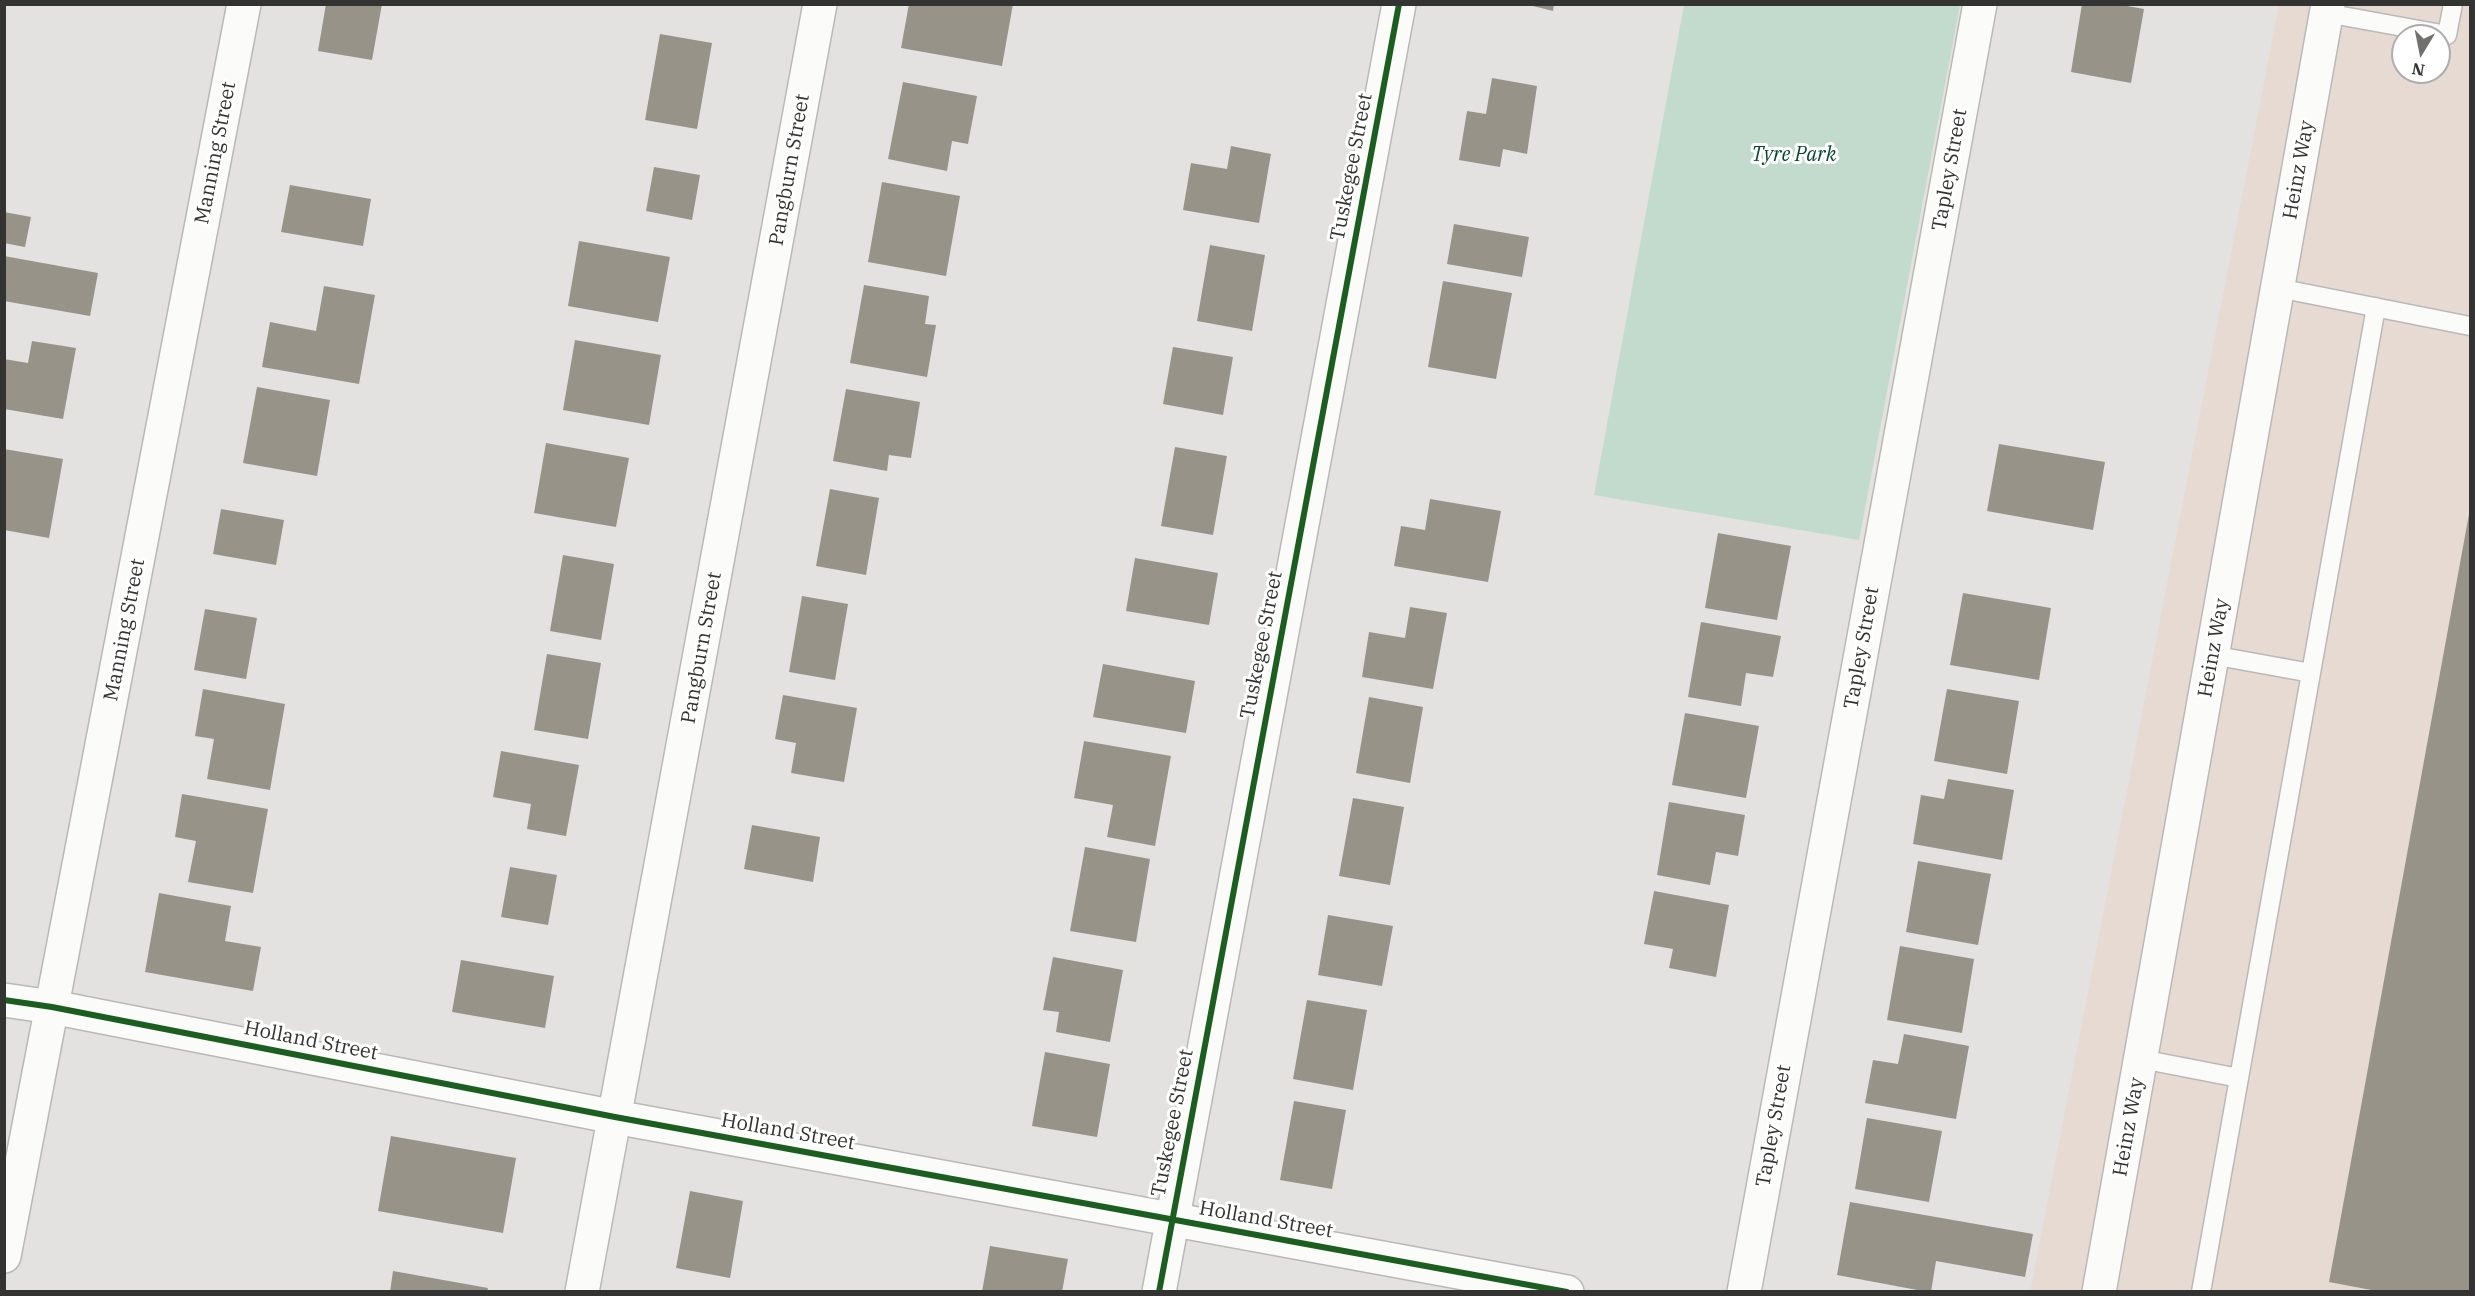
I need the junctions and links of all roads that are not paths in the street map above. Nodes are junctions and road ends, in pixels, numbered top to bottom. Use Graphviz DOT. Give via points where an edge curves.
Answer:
graph roads {
  1 [pos="244,4"];
  2 [pos="820,4"];
  3 [pos="1399,4"];
  4 [pos="1980,4"];
  5 [pos="2453,4"];
  6 [pos="2327,9"];
  7 [pos="2278,288"];
  8 [pos="2376,307"];
  9 [pos="2470,326"];
  10 [pos="2212,655"];
  11 [pos="2311,673"];
  12 [pos="4,1000"];
  13 [pos="52,1007"];
  14 [pos="2141,1059"];
  15 [pos="2239,1078"];
  16 [pos="615,1117"];
  17 [pos="1172,1219"];
  18 [pos="4,1256"];
  19 [pos="582,1292"];
  20 [pos="1159,1292"];
  21 [pos="1567,1292"];
  22 [pos="1744,1292"];
  23 [pos="2099,1292"];
  24 [pos="2201,1292"];
  1 -- 13 [label="street, Manning Street"];
  2 -- 16 [label="street, Pangburn Street"];
  3 -- 17 [label="street, Tuskegee Street"];
  4 -- 22 [label="street, Tapley Street"];
  5 -- 6 [label="lane" via="2447,35"];
  6 -- 7 [label="street, Heinz Way"];
  7 -- 8 [label="lane"];
  7 -- 10 [label="street, Heinz Way"];
  8 -- 9 [label="lane"];
  8 -- 11 [label="lane"];
  10 -- 11 [label="lane"];
  10 -- 14 [label="street, Heinz Way"];
  11 -- 15 [label="lane"];
  12 -- 13 [label="street, Holland Street"];
  13 -- 16 [label="street, Holland Street"];
  13 -- 18 [label="street, Manning Street"];
  14 -- 15 [label="lane"];
  14 -- 23 [label="street, Heinz Way"];
  15 -- 24 [label="lane"];
  16 -- 17 [label="street, Holland Street"];
  16 -- 19 [label="street, Pangburn Street"];
  17 -- 20 [label="street, Tuskegee Street"];
  17 -- 21 [label="street, Holland Street"];
}
